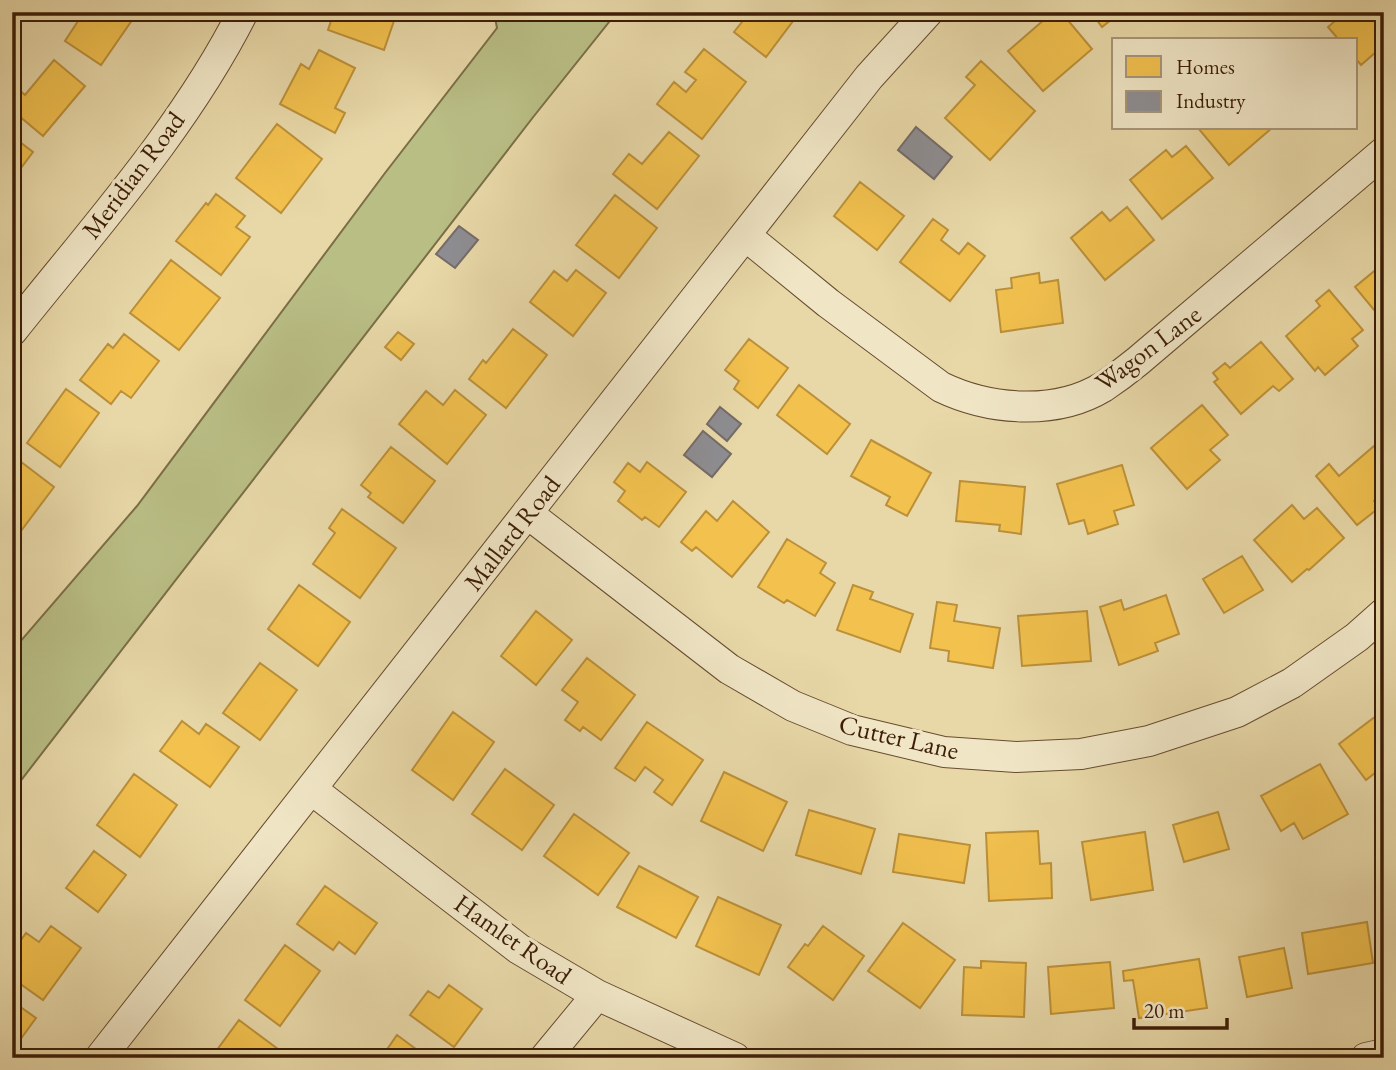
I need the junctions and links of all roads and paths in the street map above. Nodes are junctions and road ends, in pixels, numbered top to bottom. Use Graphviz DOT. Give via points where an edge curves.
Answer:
graph roads {
  1 [pos="243,12"];
  2 [pos="928,12"];
  3 [pos="1384,152"];
  4 [pos="746,236"];
  5 [pos="12,331"];
  6 [pos="527,513"];
  7 [pos="1384,613"];
  8 [pos="311,789"];
  9 [pos="597,995"];
  10 [pos="1384,1054"];
  11 [pos="100,1058"];
  12 [pos="545,1058"];
  13 [pos="735,1058"];
  14 [pos="1366,1058"];
  1 -- 5 [label="street, Meridian Road" via="221,55 160,143"];
  2 -- 4 [label="street, Mallard Road" via="869,77"];
  3 -- 4 [label="street, Wagon Lane" via="1138,362 1101,388 1037,407 1003,406 961,397 941,387"];
  4 -- 6 [label="street, Mallard Road"];
  6 -- 7 [label="street, Cutter Lane" via="729,669 793,706 852,730 944,752 1016,757 1081,754 1149,741 1237,712 1292,682"];
  6 -- 8 [label="street, Mallard Road"];
  8 -- 9 [label="street, Hamlet Road" via="519,949"];
  8 -- 11 [label="street, Mallard Road"];
  9 -- 12 [label="street"];
  9 -- 13 [label="street, Hamlet Road"];
  10 -- 14 [label="street"];
}
